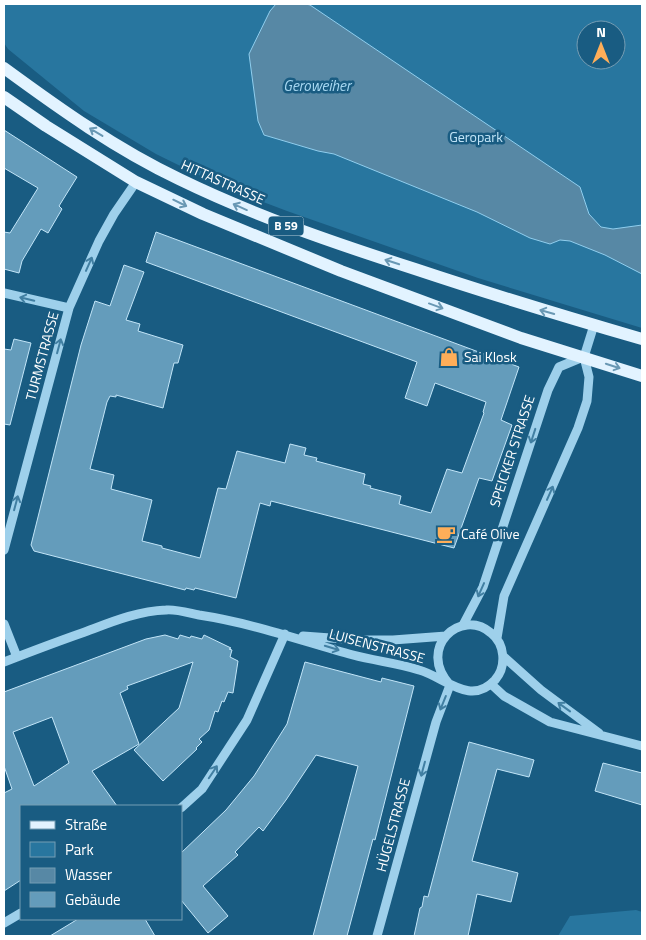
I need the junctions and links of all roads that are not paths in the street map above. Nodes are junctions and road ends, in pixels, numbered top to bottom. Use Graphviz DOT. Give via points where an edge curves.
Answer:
graph roads {
  1 [pos="4,68"];
  2 [pos="4,97"];
  3 [pos="136,182"];
  4 [pos="4,293"];
  5 [pos="69,308"];
  6 [pos="594,325"];
  7 [pos="642,339"];
  8 [pos="584,357"];
  9 [pos="642,376"];
  10 [pos="4,550"];
  11 [pos="4,624"];
  12 [pos="463,625"];
  13 [pos="285,634"];
  14 [pos="446,636"];
  15 [pos="497,638"];
  16 [pos="504,656"];
  17 [pos="16,657"];
  18 [pos="4,662"];
  19 [pos="491,684"];
  20 [pos="450,685"];
  21 [pos="604,736"];
  22 [pos="642,746"];
  23 [pos="182,807"];
  24 [pos="20,913"];
  25 [pos="4,923"];
  26 [pos="378,936"];
  6 -- 1 [label="main road, HITTASTRASSE / B 59, one-way" via="358,251 262,216 178,179 126,150 74,119"];
  2 -- 3 [label="main road, B 59"];
  5 -- 3 [label="street, TURMSTRASSE, one-way" via="99,241"];
  3 -- 8 [label="main road, B 59, one-way" via="203,214 341,270 521,338"];
  5 -- 4 [label="street, one-way"];
  10 -- 5 [label="street, TURMSTRASSE, one-way"];
  6 -- 7 [label="main road, B 59"];
  6 -- 8 [label="street"];
  8 -- 9 [label="main road, B 59, one-way"];
  8 -- 12 [label="street, SPEICKER STRASSE, one-way" via="559,367 548,390 483,587"];
  15 -- 8 [label="street, one-way" via="504,596 587,401 589,377"];
  11 -- 17 [label="street"];
  12 -- 14 [label="street"];
  12 -- 15 [label="street" via="482,627"];
  13 -- 14 [label="street, LUISENSTRASSE" via="358,640"];
  13 -- 17 [label="street, LUISENSTRASSE" via="224,619 167,610 128,616"];
  13 -- 20 [label="street, LUISENSTRASSE, one-way" via="354,655 421,670"];
  23 -- 13 [label="street, one-way" via="202,789 247,720"];
  14 -- 20 [label="street" via="437,656 438,667"];
  15 -- 16 [label="street"];
  16 -- 19 [label="street" via="500,671"];
  21 -- 16 [label="street, one-way" via="541,690"];
  17 -- 18 [label="street, LUISENSTRASSE"];
  19 -- 20 [label="street" via="471,691"];
  19 -- 21 [label="street" via="504,696 550,722"];
  20 -- 26 [label="street, HÜGELSTRASSE, one-way" via="436,722"];
  21 -- 22 [label="street"];
  24 -- 25 [label="street"];
}
